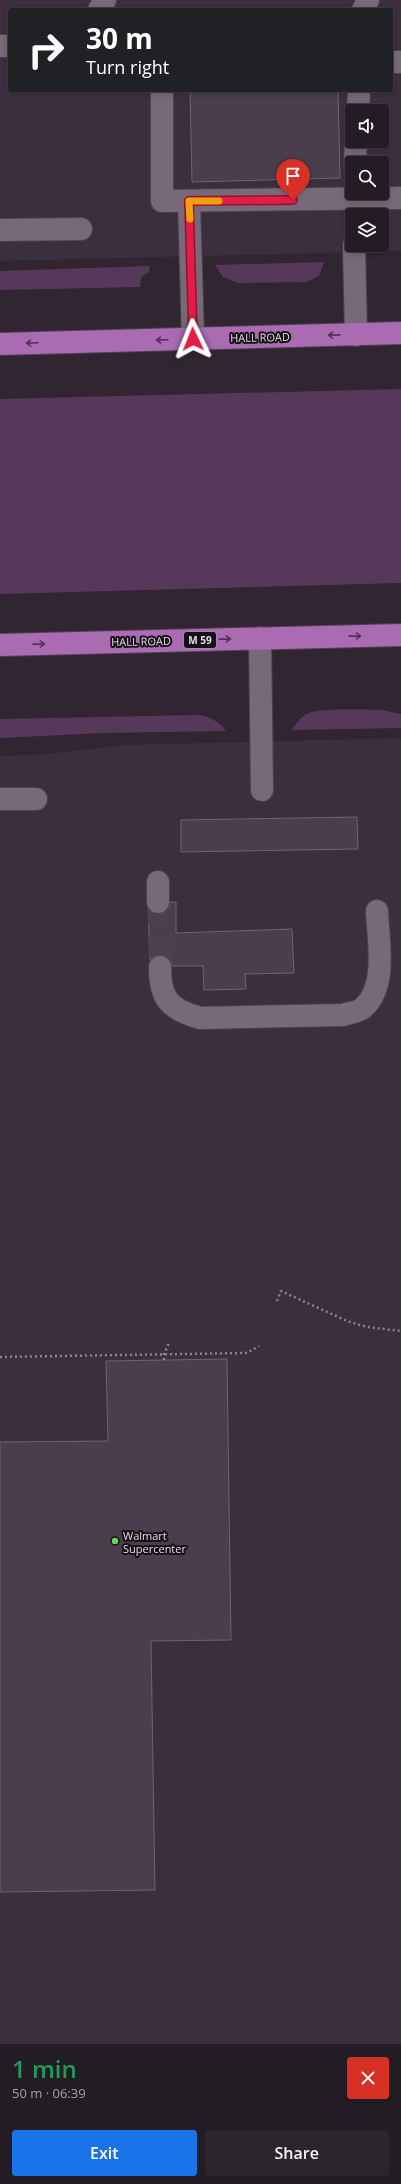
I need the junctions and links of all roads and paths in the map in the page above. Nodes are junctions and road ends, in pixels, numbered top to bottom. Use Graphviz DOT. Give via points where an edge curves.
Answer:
graph roads {
  1 [pos="162,92"];
  2 [pos="359,92"];
  3 [pos="358,104"];
  4 [pos="401,198"];
  5 [pos="189,201"];
  6 [pos="353,202"];
  7 [pos="81,229"];
  8 [pos="0,230"];
  9 [pos="354,252"];
  10 [pos="401,333"];
  11 [pos="356,335"];
  12 [pos="193,339"];
  13 [pos="0,344"];
  14 [pos="401,635"];
  15 [pos="260,638"];
  16 [pos="0,645"];
  17 [pos="262,790"];
  18 [pos="0,799"];
  19 [pos="36,799"];
  20 [pos="377,911"];
  21 [pos="160,967"];
  22 [pos="277,1302"];
  23 [pos="401,1331"];
  24 [pos="169,1343"];
  25 [pos="259,1346"];
  26 [pos="164,1354"];
  27 [pos="0,1357"];
  28 [pos="164,1360"];
  1 -- 5 [label="lane" via="162,200"];
  2 -- 3 [label="lane"];
  4 -- 6 [label="lane"];
  5 -- 6 [label="lane"];
  5 -- 12 [label="lane"];
  7 -- 8 [label="lane"];
  9 -- 11 [label="lane"];
  10 -- 11 [label="highway, HALL ROAD"];
  11 -- 12 [label="highway, HALL ROAD, one-way"];
  12 -- 13 [label="highway, HALL ROAD, one-way"];
  15 -- 14 [label="highway, HALL ROAD / M 59, one-way"];
  16 -- 15 [label="highway, HALL ROAD / M 59, one-way"];
  15 -- 17 [label="lane"];
  18 -- 19 [label="lane"];
  20 -- 21 [label="lane" via="379,980 373,996 362,1009 343,1015 200,1018 182,1013 164,996 160,986"];
  22 -- 23 [label="path" via="281,1291 347,1321 367,1327"];
  24 -- 26 [label="path"];
  25 -- 26 [label="path" via="247,1353"];
  26 -- 27 [label="path"];
  26 -- 28 [label="path"];
}
